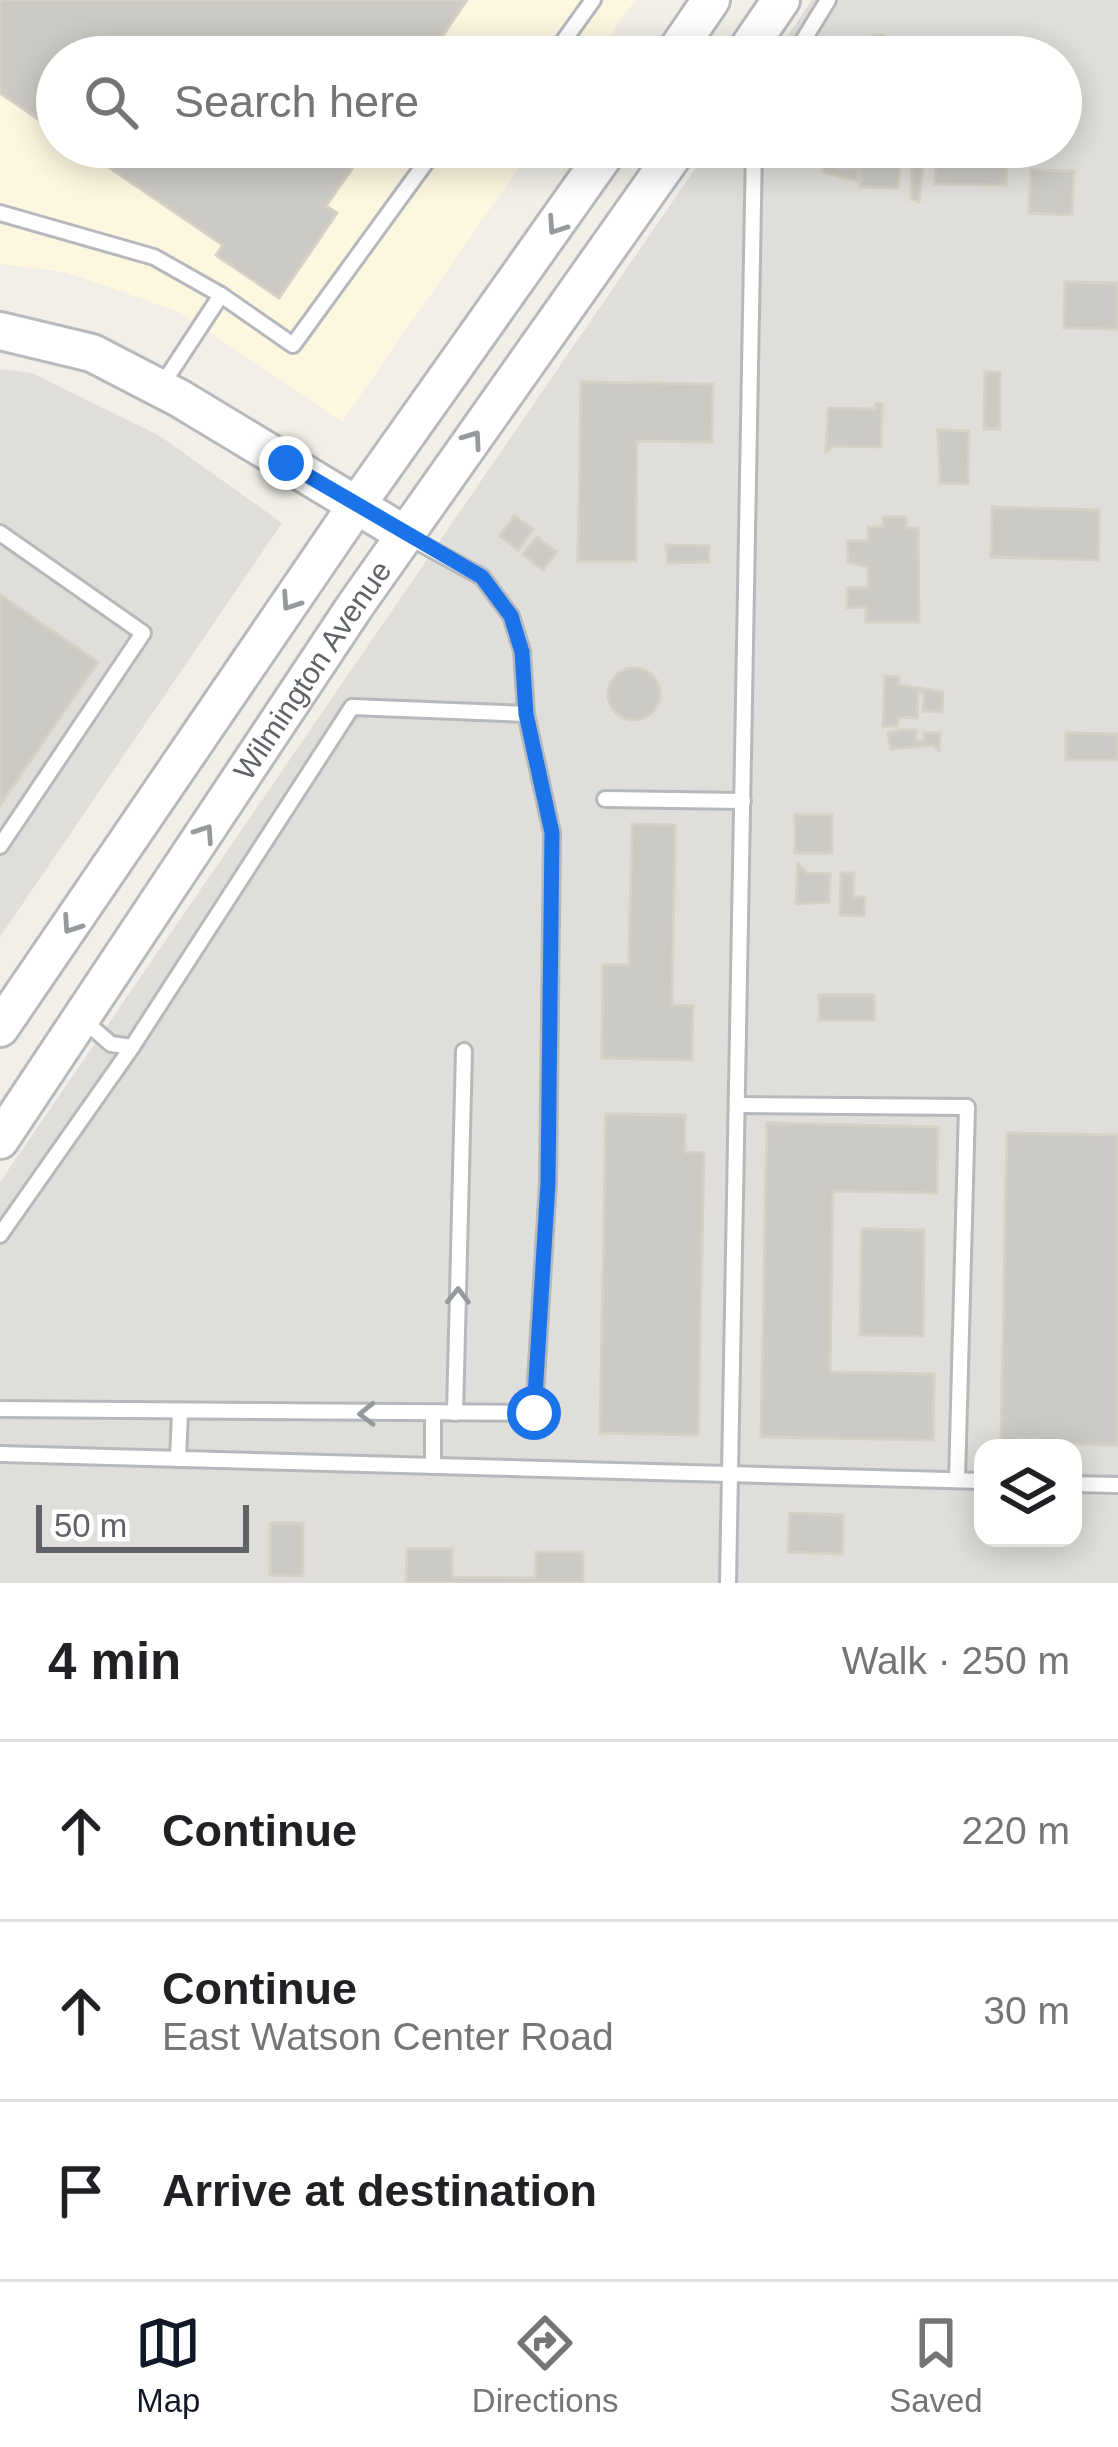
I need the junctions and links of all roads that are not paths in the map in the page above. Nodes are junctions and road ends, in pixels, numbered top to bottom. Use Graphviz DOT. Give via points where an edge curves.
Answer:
graph roads {
  1 [pos="593,0"];
  2 [pos="781,0"];
  3 [pos="828,0"];
  4 [pos="702,7"];
  5 [pos="570,36"];
  6 [pos="685,36"];
  7 [pos="756,36"];
  8 [pos="806,36"];
  9 [pos="422,168"];
  10 [pos="595,168"];
  11 [pos="664,168"];
  12 [pos="754,168"];
  13 [pos="0,213"];
  14 [pos="221,295"];
  15 [pos="0,331"];
  16 [pos="160,388"];
  17 [pos="356,506"];
  18 [pos="0,533"];
  19 [pos="406,535"];
  20 [pos="526,714"];
  21 [pos="605,799"];
  22 [pos="743,801"];
  23 [pos="0,846"];
  24 [pos="81,1018"];
  25 [pos="0,1028"];
  26 [pos="132,1047"];
  27 [pos="464,1051"];
  28 [pos="738,1105"];
  29 [pos="0,1140"];
  30 [pos="0,1235"];
  31 [pos="0,1409"];
  32 [pos="180,1413"];
  33 [pos="455,1413"];
  34 [pos="433,1414"];
  35 [pos="0,1454"];
  36 [pos="178,1459"];
  37 [pos="433,1466"];
  38 [pos="732,1474"];
  39 [pos="957,1480"];
  40 [pos="974,1481"];
  41 [pos="1082,1484"];
  42 [pos="1118,1485"];
  43 [pos="728,1583"];
  1 -- 5 [label="lane"];
  2 -- 7 [label="main road"];
  3 -- 8 [label="lane"];
  4 -- 6 [label="main road"];
  9 -- 14 [label="lane" via="293,345"];
  10 -- 17 [label="main road, Wilmington Avenue, one-way"];
  19 -- 11 [label="main road, Wilmington Avenue, one-way"];
  12 -- 22 [label="lane"];
  13 -- 14 [label="lane" via="154,257"];
  14 -- 16 [label="lane"];
  15 -- 16 [label="main road" via="92,352"];
  16 -- 17 [label="main road"];
  17 -- 19 [label="main road"];
  17 -- 25 [label="main road, Wilmington Avenue, one-way"];
  18 -- 23 [label="lane" via="142,633"];
  19 -- 20 [label="lane" via="497,593 522,652"];
  24 -- 19 [label="main road, Wilmington Avenue, one-way"];
  20 -- 26 [label="lane" via="352,707"];
  20 -- 33 [label="lane" via="552,833 548,1183 534,1413"];
  21 -- 22 [label="lane"];
  22 -- 28 [label="lane"];
  24 -- 26 [label="lane" via="111,1044"];
  24 -- 29 [label="main road, Wilmington Avenue"];
  26 -- 30 [label="lane"];
  33 -- 27 [label="lane, one-way"];
  28 -- 38 [label="lane"];
  28 -- 39 [label="lane" via="967,1107"];
  31 -- 32 [label="lane"];
  34 -- 32 [label="lane, one-way"];
  32 -- 36 [label="lane"];
  33 -- 34 [label="lane"];
  34 -- 37 [label="lane"];
  35 -- 36 [label="lane"];
  36 -- 37 [label="lane"];
  37 -- 38 [label="lane"];
  38 -- 39 [label="lane"];
  38 -- 43 [label="lane"];
  39 -- 40 [label="lane"];
  41 -- 42 [label="lane"];
}
